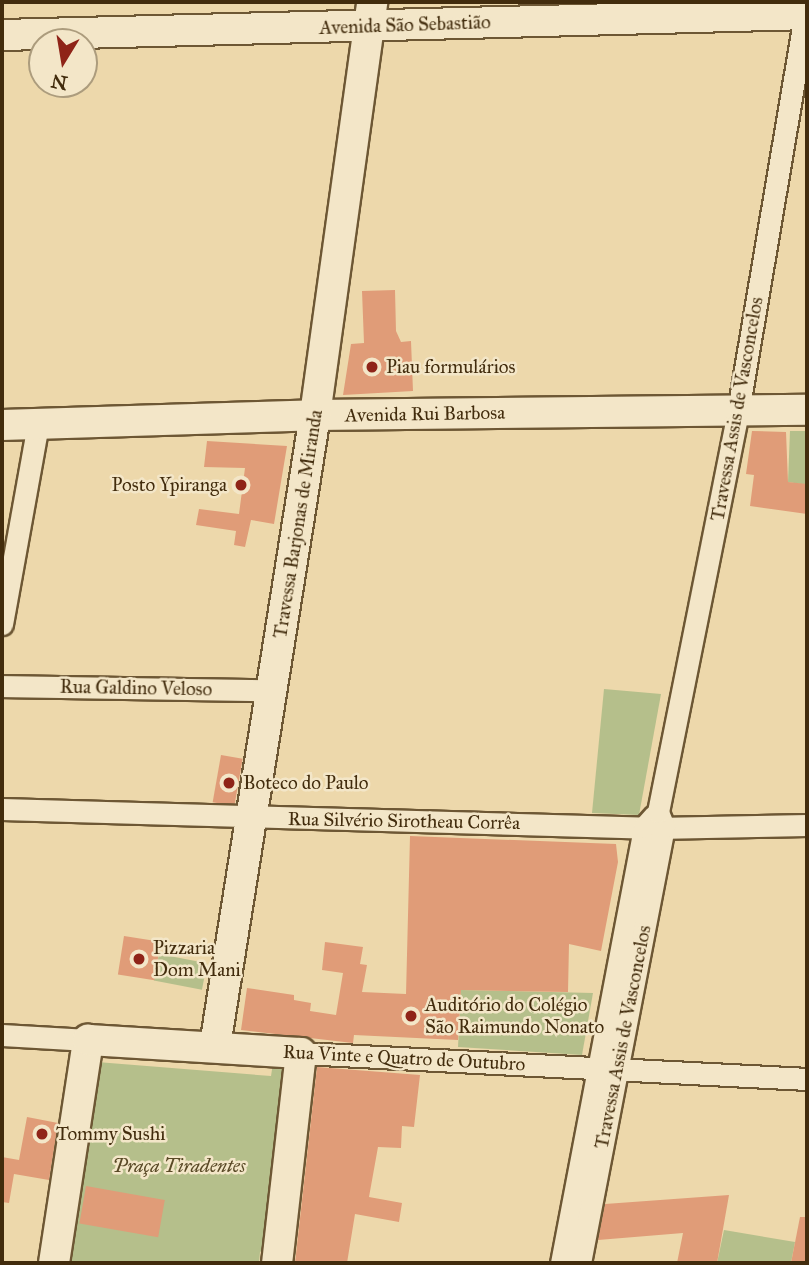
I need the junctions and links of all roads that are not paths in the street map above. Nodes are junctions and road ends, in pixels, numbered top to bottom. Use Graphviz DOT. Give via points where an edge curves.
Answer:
graph roads {
  1 [pos="806,11"];
  2 [pos="371,14"];
  3 [pos="2,35"];
  4 [pos="807,410"];
  5 [pos="738,411"];
  6 [pos="315,415"];
  7 [pos="37,424"];
  8 [pos="2,425"];
  9 [pos="2,624"];
  10 [pos="2,686"];
  11 [pos="271,690"];
  12 [pos="2,809"];
  13 [pos="250,817"];
  14 [pos="655,822"];
  15 [pos="807,825"];
  16 [pos="2,1035"];
  17 [pos="88,1040"];
  18 [pos="215,1046"];
  19 [pos="302,1053"];
  20 [pos="607,1068"];
  21 [pos="807,1079"];
  22 [pos="54,1263"];
  23 [pos="277,1263"];
  24 [pos="561,1263"];
  25 [pos="580,1263"];
  1 -- 2 [label="main road, Avenida São Sebastião"];
  1 -- 5 [label="street, Travessa Assis de Vasconcelos"];
  2 -- 3 [label="main road, Avenida São Sebastião"];
  2 -- 6 [label="main road, Travessa Barjonas de Miranda"];
  4 -- 5 [label="main road, Avenida Rui Barbosa"];
  5 -- 6 [label="main road, Avenida Rui Barbosa"];
  5 -- 14 [label="street, Travessa Assis de Vasconcelos"];
  6 -- 7 [label="main road, Avenida Rui Barbosa"];
  6 -- 11 [label="main road, Travessa Barjonas de Miranda"];
  7 -- 8 [label="main road, Avenida Rui Barbosa"];
  7 -- 9 [label="street"];
  10 -- 11 [label="street, Rua Galdino Veloso"];
  11 -- 13 [label="main road, Travessa Barjonas de Miranda"];
  12 -- 13 [label="street, Rua Silvério Sirotheau Corrêa"];
  13 -- 14 [label="street, Rua Silvério Sirotheau Corrêa"];
  13 -- 18 [label="main road, Travessa Barjonas de Miranda"];
  14 -- 15 [label="street, Rua Silvério Sirotheau Corrêa"];
  14 -- 20 [label="street, Travessa Assis de Vasconcelos"];
  16 -- 17 [label="street, Rua Vinte e Quatro de Outubro"];
  17 -- 18 [label="main road, Rua Vinte e Quatro de Outubro"];
  17 -- 22 [label="main road"];
  18 -- 19 [label="main road, Rua Vinte e Quatro de Outubro"];
  19 -- 20 [label="street, Rua Vinte e Quatro de Outubro"];
  19 -- 23 [label="main road"];
  20 -- 21 [label="street, Rua Vinte e Quatro de Outubro"];
  20 -- 24 [label="street, Travessa Assis de Vasconcelos"];
  20 -- 25 [label="street, Travessa Assis de Vasconcelos"];
}
